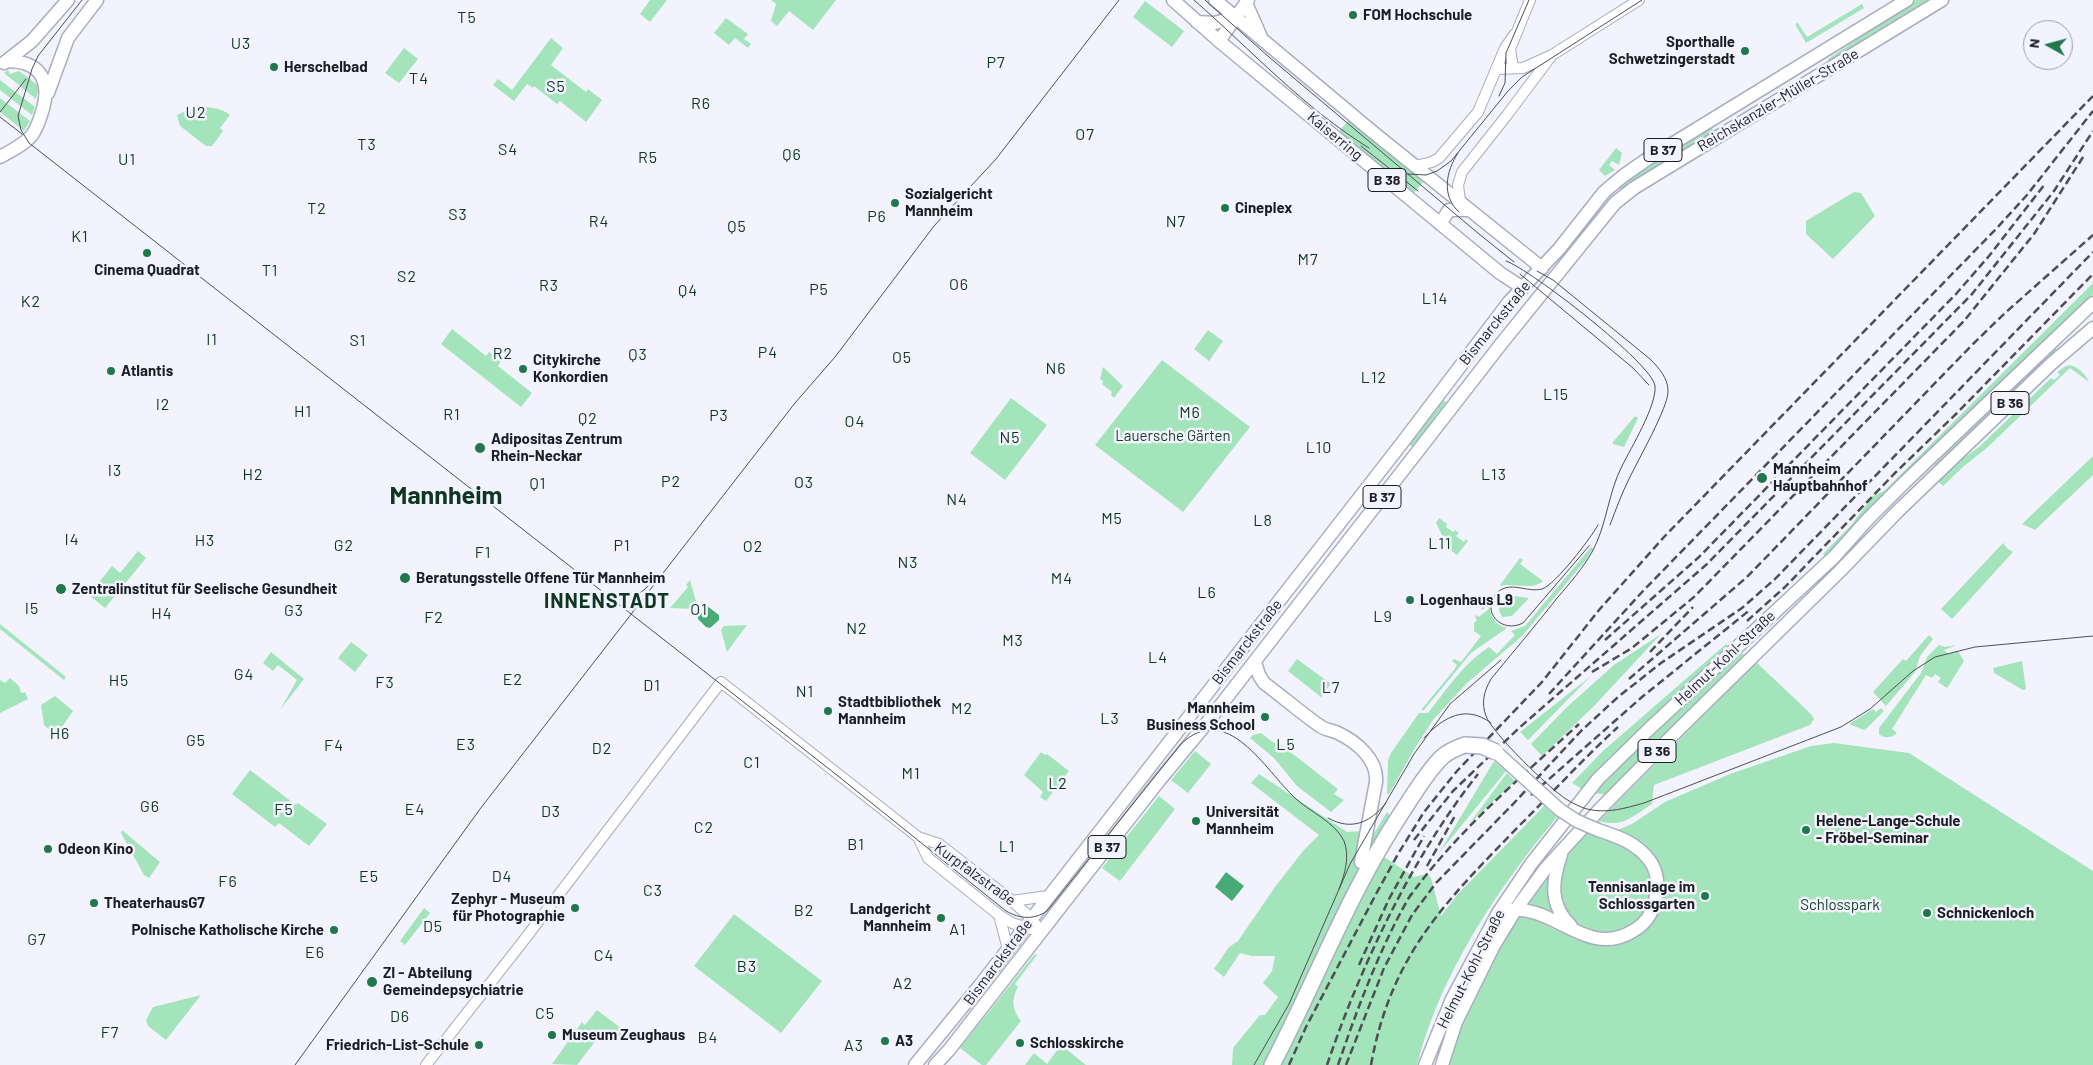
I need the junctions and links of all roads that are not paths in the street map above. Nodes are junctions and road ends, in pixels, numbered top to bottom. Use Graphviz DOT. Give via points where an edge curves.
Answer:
graph roads {
  1 [pos="68,0"];
  2 [pos="97,0"];
  3 [pos="1173,0"];
  4 [pos="1215,0"];
  5 [pos="1530,0"];
  6 [pos="1639,0"];
  7 [pos="1907,0"];
  8 [pos="1942,0"];
  9 [pos="1247,2"];
  10 [pos="1236,17"];
  11 [pos="1197,22"];
  12 [pos="1514,35"];
  13 [pos="1262,39"];
  14 [pos="1219,41"];
  15 [pos="1552,55"];
  16 [pos="3,63"];
  17 [pos="1513,68"];
  18 [pos="1497,69"];
  19 [pos="45,103"];
  20 [pos="0,157"];
  21 [pos="1415,166"];
  22 [pos="1460,201"];
  23 [pos="1470,210"];
  24 [pos="1440,224"];
  25 [pos="1559,249"];
  26 [pos="1527,256"];
  27 [pos="1542,268"];
  28 [pos="1500,273"];
  29 [pos="1522,288"];
  30 [pos="1544,289"];
  31 [pos="1510,302"];
  32 [pos="2093,303"];
  33 [pos="2093,328"];
  34 [pos="1254,662"];
  35 [pos="1202,700"];
  36 [pos="1199,733"];
  37 [pos="1496,752"];
  38 [pos="918,837"];
  39 [pos="1564,848"];
  40 [pos="1361,862"];
  41 [pos="1048,896"];
  42 [pos="1012,901"];
  43 [pos="1516,909"];
  44 [pos="1498,913"];
  45 [pos="1000,915"];
  46 [pos="1028,922"];
  47 [pos="1041,932"];
  48 [pos="1579,932"];
  49 [pos="1008,949"];
  50 [pos="1302,1000"];
  51 [pos="1437,1034"];
  52 [pos="926,1059"];
  53 [pos="426,1065"];
  54 [pos="915,1065"];
  55 [pos="935,1065"];
  56 [pos="1272,1065"];
  57 [pos="1418,1065"];
  58 [pos="1425,1065"];
  59 [pos="1442,1065"];
  1 -- 16 [label="main road" via="27,45"];
  2 -- 19 [label="main road" via="65,44"];
  3 -- 11 [label="main road, Kaiserring / B 38"];
  4 -- 10 [label="main road, Kaiserring / B 38"];
  5 -- 12 [label="street"];
  6 -- 15 [label="street"];
  7 -- 25 [label="main road, Reichskanzler-Müller-Straße / B 37" via="1623,176 1604,192"];
  8 -- 30 [label="main road, Reichskanzler-Müller-Straße / B 37" via="1634,188 1615,203"];
  9 -- 10 [label="main road"];
  9 -- 13 [label="main road"];
  10 -- 11 [label="main road" via="1215,24"];
  10 -- 13 [label="main road, Kaiserring / B 38"];
  10 -- 14 [label="main road"];
  11 -- 14 [label="main road, Kaiserring / B 38"];
  12 -- 17 [label="street" via="1510,54"];
  12 -- 18 [label="street"];
  13 -- 21 [label="main road, Kaiserring / B 38"];
  14 -- 24 [label="main road, Kaiserring / B 38"];
  15 -- 17 [label="street" via="1523,68"];
  15 -- 22 [label="street" via="1462,172 1458,185"];
  16 -- 19 [label="main road" via="25,64 40,72 46,86"];
  17 -- 18 [label="street"];
  18 -- 21 [label="street" via="1478,112 1440,158"];
  19 -- 20 [label="main road" via="32,136"];
  21 -- 22 [label="main road, Kaiserring / B 38"];
  22 -- 23 [label="main road, Kaiserring / B 38"];
  23 -- 24 [label="main road" via="1449,210"];
  23 -- 26 [label="main road, Kaiserring / B 38"];
  24 -- 28 [label="main road, Kaiserring / B 38"];
  25 -- 26 [label="main road" via="1541,256"];
  25 -- 27 [label="main road, B 37"];
  26 -- 27 [label="main road, Kaiserring / B 38"];
  27 -- 29 [label="main road, Bismarckstraße / B 37"];
  27 -- 30 [label="main road"];
  28 -- 29 [label="main road, Kaiserring / B 38"];
  28 -- 31 [label="main road, B 38"];
  29 -- 30 [label="main road"];
  29 -- 31 [label="main road, Bismarckstraße / B 37"];
  30 -- 34 [label="main road, Bismarckstraße / B 37"];
  31 -- 35 [label="main road, Bismarckstraße / B 37"];
  32 -- 44 [label="main road, Helmut-Kohl-Straße / B 36" via="1905,482 1834,557 1598,779 1553,835"];
  33 -- 39 [label="main road, Helmut-Kohl-Straße / B 36" via="2051,364 1762,646"];
  34 -- 36 [label="main road, Bismarckstraße / B 37"];
  34 -- 40 [label="main road" via="1264,683 1322,728 1337,732 1374,764 1376,782"];
  35 -- 36 [label="main road"];
  35 -- 41 [label="main road, Bismarckstraße / B 37"];
  36 -- 47 [label="main road, Bismarckstraße / B 37"];
  37 -- 48 [label="main road, bridge" via="1560,810 1577,821 1630,842 1642,850 1652,864 1657,895 1644,923 1625,936 1602,940"];
  37 -- 50 [label="highway, bridge" via="1482,746 1465,745 1450,751 1430,771 1364,874"];
  38 -- 42 [label="street, Kurpfalzstraße" via="939,844"];
  38 -- 45 [label="street, Kurpfalzstraße" via="928,858"];
  38 -- 53 [label="street, Kurpfalzstraße" via="721,682"];
  39 -- 43 [label="main road, Helmut-Kohl-Straße / B 36"];
  39 -- 48 [label="main road" via="1555,878 1554,895 1561,915"];
  40 -- 50 [label="highway" via="1306,984"];
  41 -- 42 [label="street"];
  41 -- 46 [label="main road, Bismarckstraße / B 37"];
  42 -- 46 [label="street, Kurpfalzstraße"];
  43 -- 44 [label="main road"];
  43 -- 48 [label="main road" via="1529,910"];
  43 -- 59 [label="main road, Helmut-Kohl-Straße / B 36" via="1456,1022"];
  44 -- 51 [label="main road, Helmut-Kohl-Straße / B 36"];
  45 -- 46 [label="street, Kurpfalzstraße"];
  45 -- 49 [label="street"];
  46 -- 47 [label="street, Kurpfalzstraße"];
  46 -- 49 [label="main road, Bismarckstraße / B 37"];
  47 -- 55 [label="main road, Bismarckstraße / B 37"];
  49 -- 52 [label="main road, Bismarckstraße / B 37"];
  50 -- 56 [label="highway"];
  51 -- 57 [label="main road"];
  51 -- 58 [label="main road, Helmut-Kohl-Straße / B 36"];
  52 -- 54 [label="main road, Bismarckstraße / B 37"];
}
